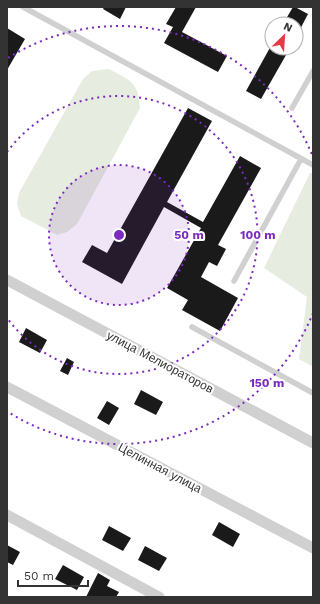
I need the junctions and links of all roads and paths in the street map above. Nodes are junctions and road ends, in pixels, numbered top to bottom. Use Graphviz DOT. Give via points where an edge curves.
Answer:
graph roads {
  1 [pos="23,7"];
  2 [pos="313,70"];
  3 [pos="292,108"];
  4 [pos="301,159"];
  5 [pos="313,166"];
  6 [pos="7,280"];
  7 [pos="234,281"];
  8 [pos="192,327"];
  9 [pos="7,387"];
  10 [pos="313,393"];
  11 [pos="313,443"];
  12 [pos="7,515"];
  13 [pos="313,548"];
  14 [pos="160,597"];
  1 -- 4 [label="lane"];
  2 -- 3 [label="lane"];
  4 -- 5 [label="lane"];
  4 -- 7 [label="lane"];
  6 -- 11 [label="street, улица Мелиораторов"];
  8 -- 10 [label="lane"];
  9 -- 13 [label="street, Целинная улица"];
  12 -- 14 [label="street"];
}
